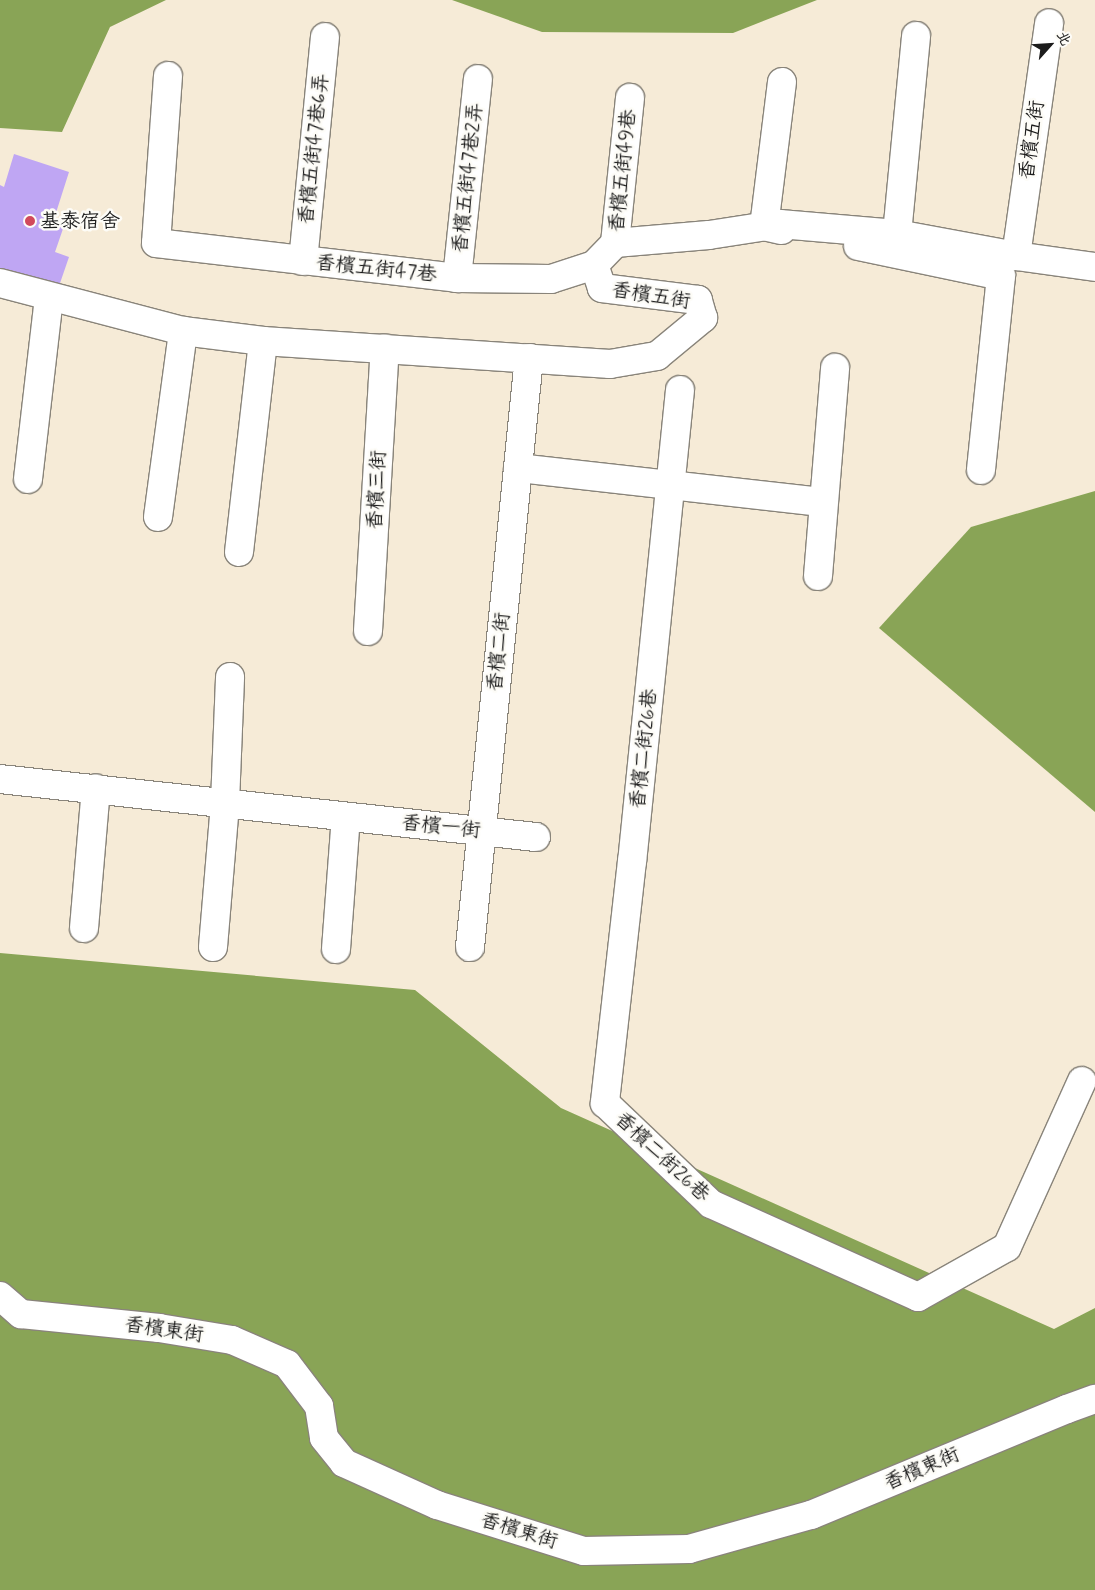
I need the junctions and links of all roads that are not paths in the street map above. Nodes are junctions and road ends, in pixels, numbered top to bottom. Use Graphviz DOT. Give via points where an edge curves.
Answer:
graph roads {
  1 [pos="1049,23"];
  2 [pos="916,36"];
  3 [pos="325,37"];
  4 [pos="168,76"];
  5 [pos="478,79"];
  6 [pos="782,82"];
  7 [pos="630,98"];
  8 [pos="764,226"];
  9 [pos="897,234"];
  10 [pos="615,244"];
  11 [pos="1016,256"];
  12 [pos="303,261"];
  13 [pos="594,265"];
  14 [pos="1095,267"];
  15 [pos="457,278"];
  16 [pos="0,284"];
  17 [pos="49,298"];
  18 [pos="183,331"];
  19 [pos="263,340"];
  20 [pos="385,349"];
  21 [pos="529,358"];
  22 [pos="835,368"];
  23 [pos="680,390"];
  24 [pos="518,468"];
  25 [pos="981,470"];
  26 [pos="28,479"];
  27 [pos="670,486"];
  28 [pos="823,502"];
  29 [pos="158,517"];
  30 [pos="239,552"];
  31 [pos="818,576"];
  32 [pos="368,631"];
  33 [pos="230,677"];
  34 [pos="0,779"];
  35 [pos="96,789"];
  36 [pos="224,804"];
  37 [pos="346,817"];
  38 [pos="481,832"];
  39 [pos="536,837"];
  40 [pos="84,928"];
  41 [pos="213,947"];
  42 [pos="470,947"];
  43 [pos="336,949"];
  44 [pos="1082,1080"];
  45 [pos="0,1296"];
  46 [pos="1095,1399"];
  1 -- 11 [label="street, 香檳五街"];
  2 -- 9 [label="street"];
  3 -- 12 [label="street, 香檳五街47巷6弄"];
  4 -- 12 [label="street, 香檳五街47巷" via="156,243"];
  5 -- 15 [label="street, 香檳五街47巷2弄"];
  6 -- 8 [label="street"];
  7 -- 10 [label="street, 香檳五街49巷"];
  8 -- 9 [label="street" via="780,224"];
  8 -- 10 [label="street"];
  8 -- 25 [label="street" via="1001,276"];
  9 -- 11 [label="street"];
  10 -- 13 [label="street, 香檳五街"];
  11 -- 14 [label="street"];
  12 -- 15 [label="street, 香檳五街47巷"];
  13 -- 15 [label="street, 香檳五街47巷" via="552,279"];
  13 -- 21 [label="street, 香檳五街" via="602,288 698,300 703,318 657,356 610,364"];
  16 -- 17 [label="street"];
  17 -- 18 [label="street"];
  17 -- 26 [label="street"];
  18 -- 19 [label="street"];
  18 -- 29 [label="street"];
  19 -- 20 [label="street"];
  19 -- 30 [label="street"];
  20 -- 21 [label="street"];
  20 -- 32 [label="street, 香檳三街"];
  21 -- 24 [label="street, 香檳二街"];
  22 -- 28 [label="street"];
  23 -- 27 [label="street, 香檳二街26巷"];
  24 -- 27 [label="street"];
  24 -- 38 [label="street, 香檳二街"];
  27 -- 28 [label="street"];
  27 -- 44 [label="street, 香檳二街26巷" via="605,1103 711,1204 918,1297 1007,1247"];
  28 -- 31 [label="street"];
  33 -- 36 [label="street"];
  34 -- 35 [label="street, 香檳一街"];
  35 -- 36 [label="street, 香檳一街"];
  35 -- 40 [label="street"];
  36 -- 37 [label="street, 香檳一街"];
  36 -- 41 [label="street"];
  37 -- 38 [label="street, 香檳一街"];
  37 -- 43 [label="street"];
  38 -- 39 [label="street, 香檳一街"];
  38 -- 42 [label="street, 香檳二街"];
  45 -- 46 [label="street, 香檳東街" via="21,1314 159,1328 232,1340 287,1364 319,1406 324,1438 344,1463 436,1506 584,1551 689,1549 811,1515"];
}
